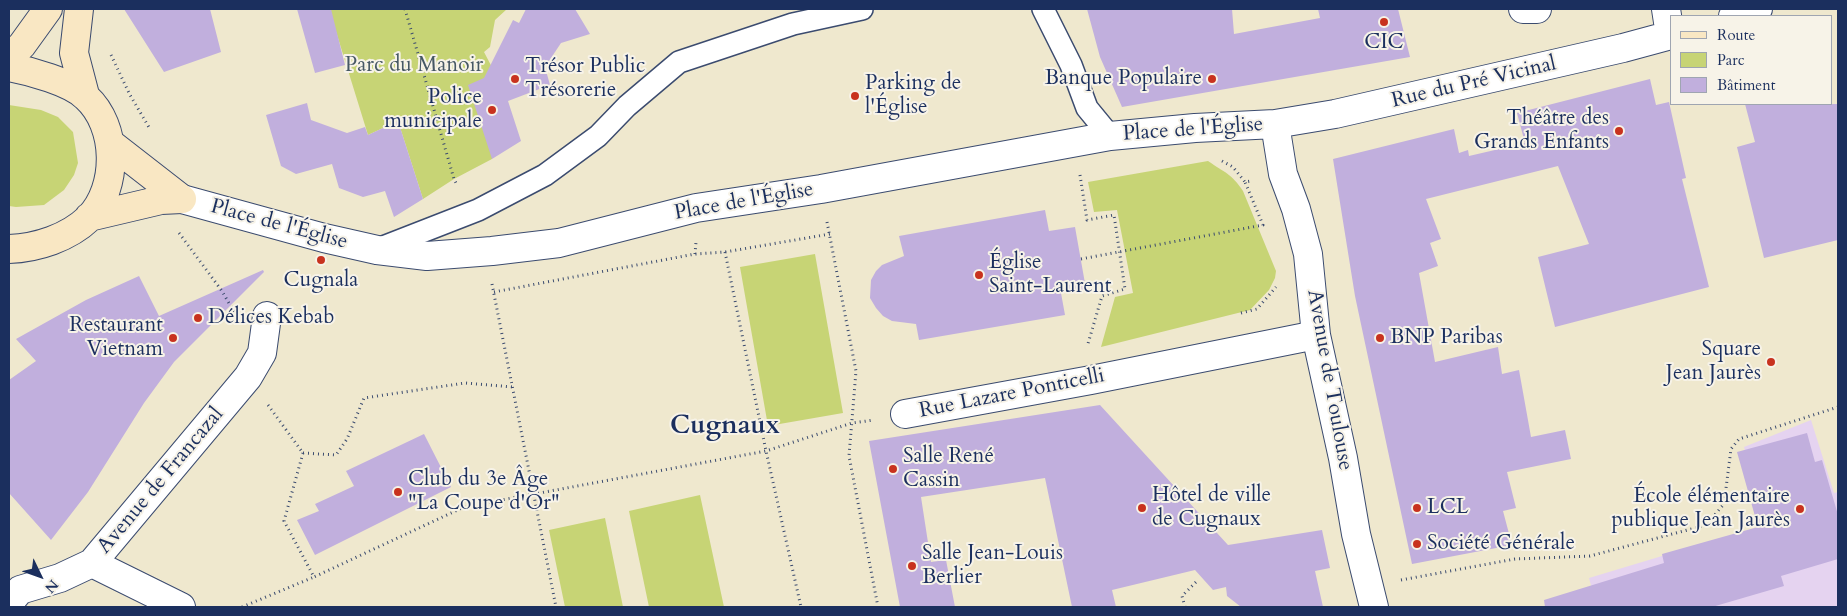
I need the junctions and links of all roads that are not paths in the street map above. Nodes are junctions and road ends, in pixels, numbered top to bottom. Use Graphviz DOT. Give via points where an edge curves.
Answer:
graph roads {
  1 [pos="48,9"];
  2 [pos="79,9"];
  3 [pos="862,9"];
  4 [pos="1043,9"];
  5 [pos="1523,9"];
  6 [pos="1537,9"];
  7 [pos="1666,9"];
  8 [pos="1758,9"];
  9 [pos="1737,15"];
  10 [pos="792,17"];
  11 [pos="1670,30"];
  12 [pos="1670,35"];
  13 [pos="9,58"];
  14 [pos="9,67"];
  15 [pos="85,95"];
  16 [pos="1275,124"];
  17 [pos="1110,136"];
  18 [pos="110,143"];
  19 [pos="182,199"];
  20 [pos="90,217"];
  21 [pos="9,249"];
  22 [pos="377,250"];
  23 [pos="267,316"];
  24 [pos="1316,335"];
  25 [pos="905,414"];
  26 [pos="92,563"];
  27 [pos="12,590"];
  28 [pos="1371,597"];
  29 [pos="181,607"];
  1 -- 13 [label="main road"];
  2 -- 15 [label="main road" via="74,53"];
  3 -- 10 [label="lane, Place de l'Église"];
  4 -- 17 [label="lane, Place de l'Église" via="1088,108"];
  5 -- 6 [label="street"];
  7 -- 11 [label="street"];
  8 -- 9 [label="street"];
  10 -- 22 [label="lane, Place de l'Église" via="679,62 627,106 598,136 544,175 478,210"];
  12 -- 16 [label="street, Rue du Pré Vicinal" via="1425,94"];
  14 -- 15 [label="main road" via="62,83"];
  15 -- 18 [label="main road" via="105,125"];
  16 -- 17 [label="street, Place de l'Église"];
  16 -- 24 [label="street, Avenue de Toulouse" via="1283,174 1308,254"];
  17 -- 22 [label="street, Place de l'Église" via="820,189 696,208 559,243 427,256"];
  18 -- 19 [label="main road, Place de l'Église"];
  18 -- 20 [label="main road" via="108,181"];
  19 -- 20 [label="main road, Place de l'Église" via="161,200"];
  19 -- 22 [label="street, Place de l'Église"];
  20 -- 21 [label="main road" via="60,238"];
  23 -- 26 [label="street, Avenue de Francazal" via="262,353 248,377"];
  24 -- 25 [label="street, Rue Lazare Ponticelli"];
  24 -- 28 [label="street, Avenue de Toulouse"];
  26 -- 27 [label="street, Avenue de Francazal" via="60,578"];
  26 -- 29 [label="street"];
}
